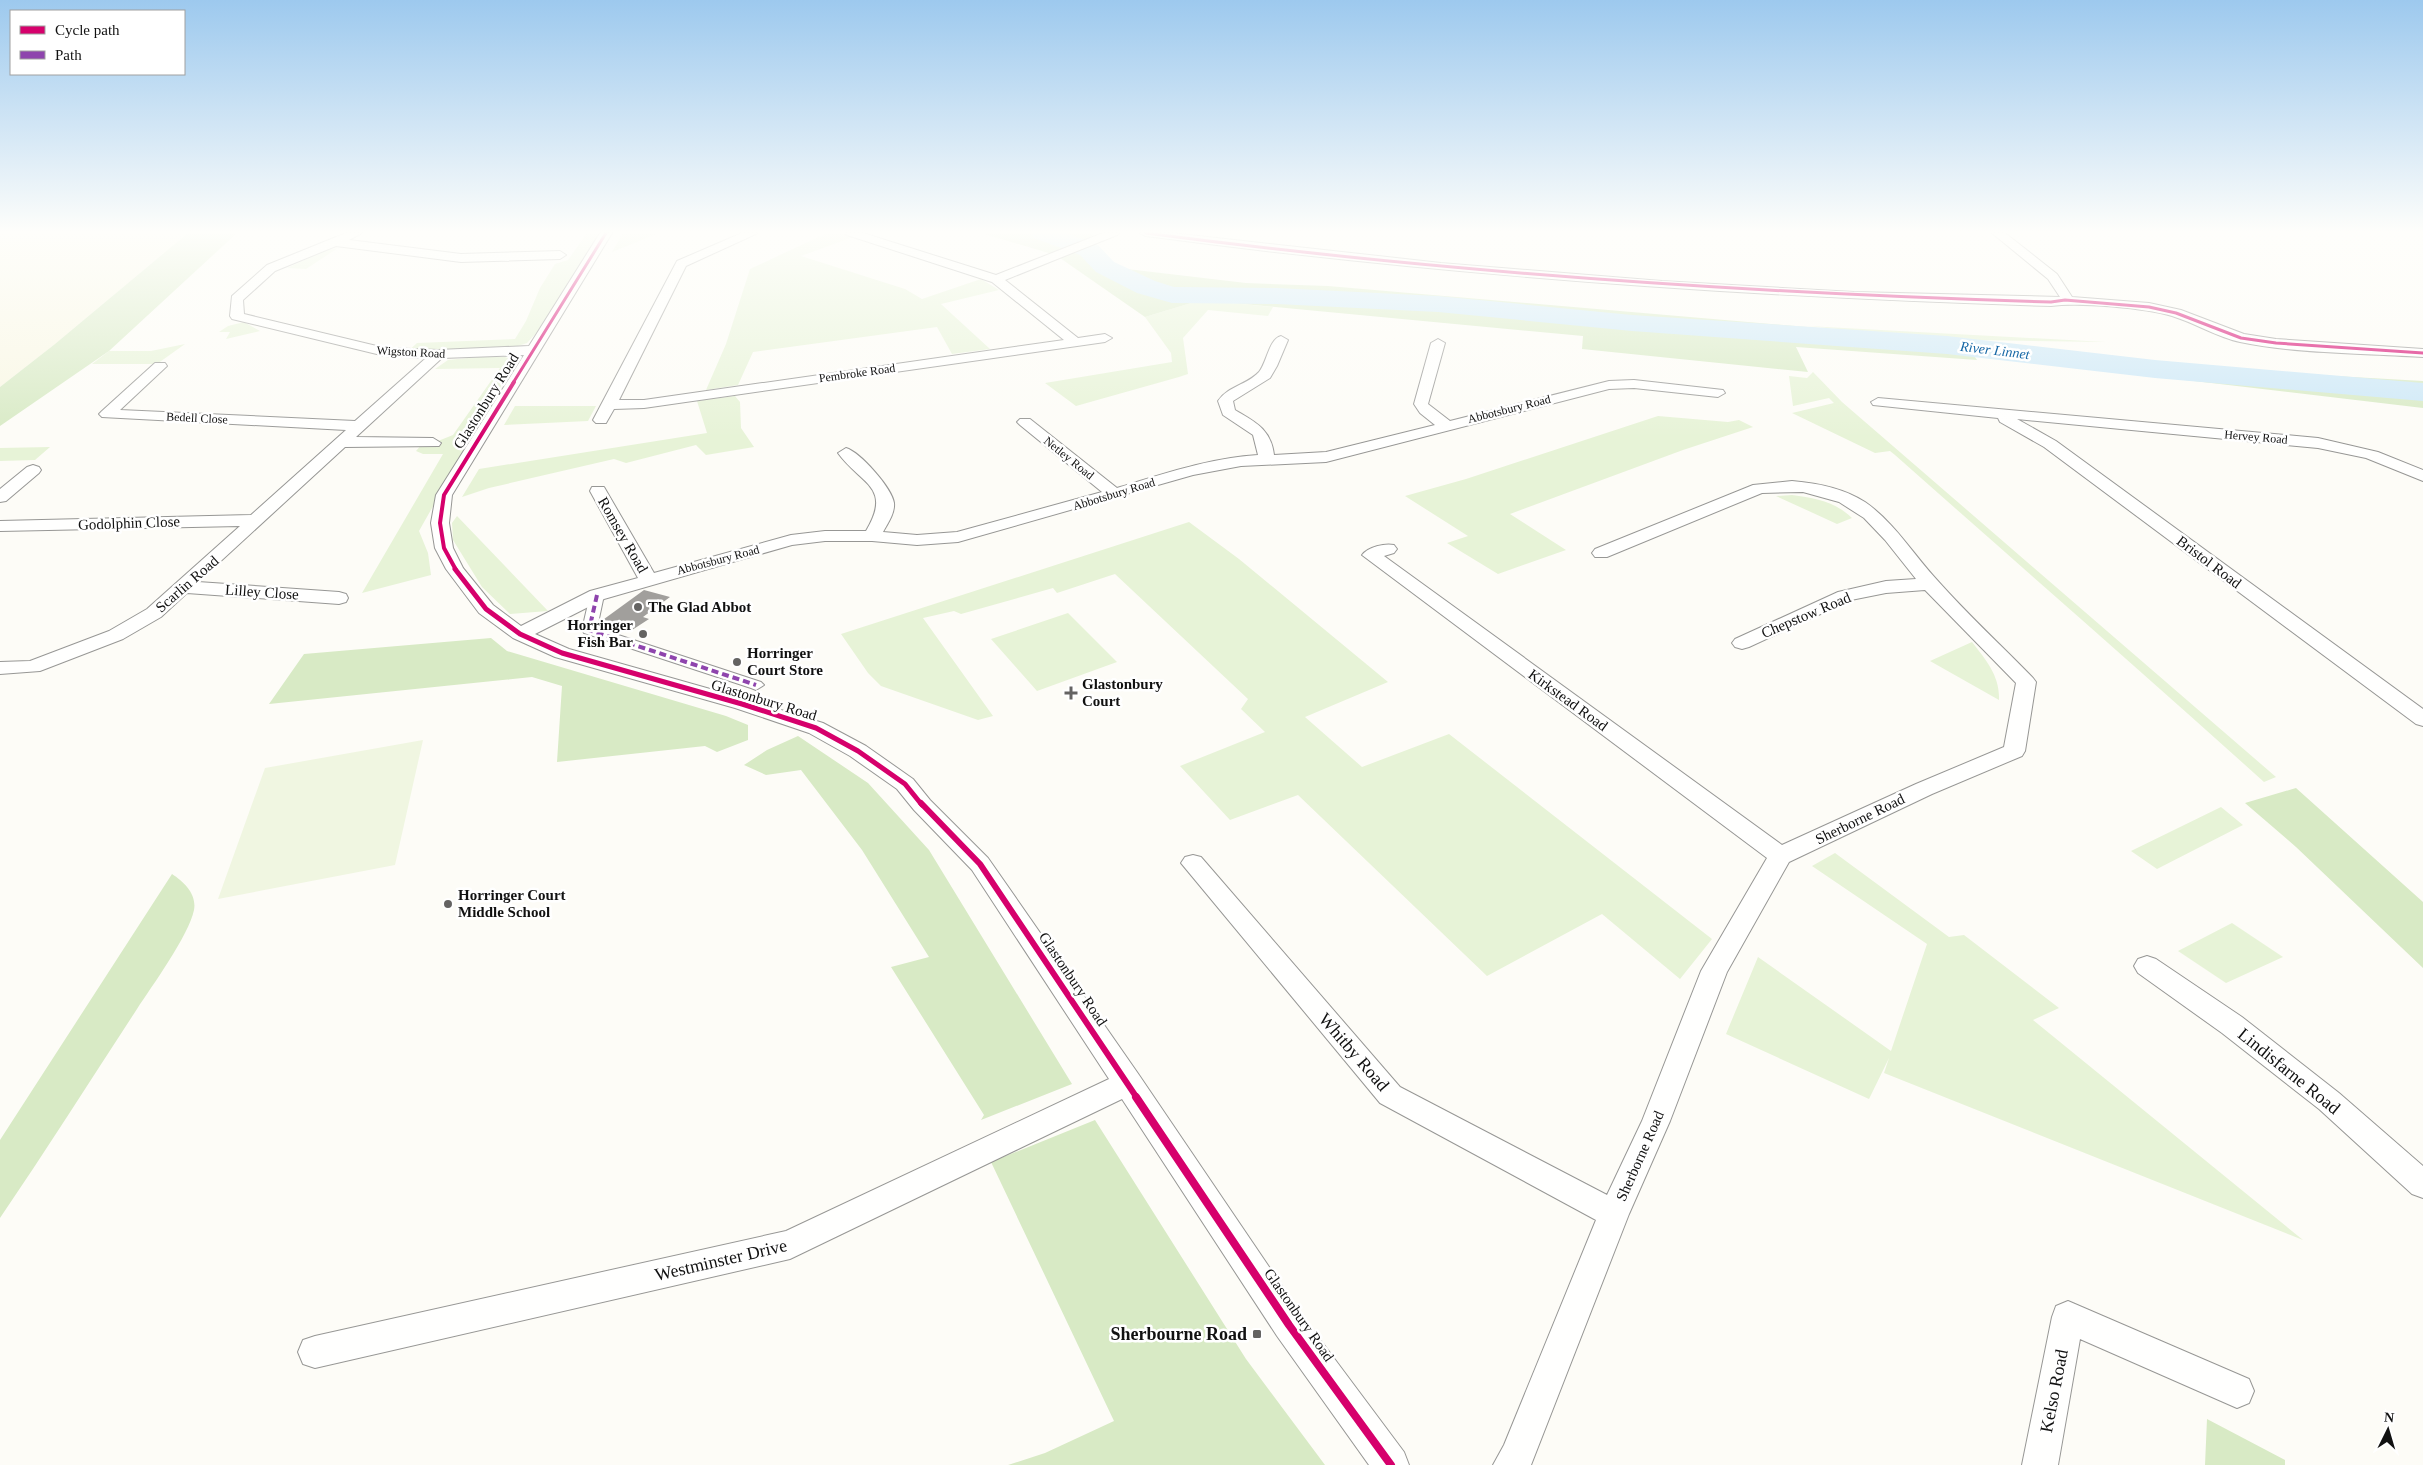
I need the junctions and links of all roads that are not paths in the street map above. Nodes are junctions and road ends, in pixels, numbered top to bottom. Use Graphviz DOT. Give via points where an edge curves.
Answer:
graph roads {
  1 [pos="237,301"];
  2 [pos="564,301"];
  3 [pos="662,301"];
  4 [pos="1024,301"];
  5 [pos="2034,301"];
  6 [pos="2055,301"];
  7 [pos="2081,301"];
  8 [pos="1105,338"];
  9 [pos="1282,340"];
  10 [pos="1075,342"];
  11 [pos="1438,342"];
  12 [pos="534,350"];
  13 [pos="2423,353"];
  14 [pos="438,354"];
  15 [pos="160,366"];
  16 [pos="1718,393"];
  17 [pos="1878,402"];
  18 [pos="609,406"];
  19 [pos="1990,413"];
  20 [pos="601,420"];
  21 [pos="1025,422"];
  22 [pos="2084,422"];
  23 [pos="1446,425"];
  24 [pos="358,426"];
  25 [pos="342,442"];
  26 [pos="2050,444"];
  27 [pos="424,445"];
  28 [pos="846,453"];
  29 [pos="1266,460"];
  30 [pos="33,470"];
  31 [pos="2423,476"];
  32 [pos="598,491"];
  33 [pos="1114,494"];
  34 [pos="0,497"];
  35 [pos="258,520"];
  36 [pos="0,526"];
  37 [pos="872,536"];
  38 [pos="1388,549"];
  39 [pos="1601,553"];
  40 [pos="648,580"];
  41 [pos="1930,584"];
  42 [pos="185,587"];
  43 [pos="597,595"];
  44 [pos="339,598"];
  45 [pos="520,634"];
  46 [pos="1742,643"];
  47 [pos="0,668"];
  48 [pos="756,685"];
  49 [pos="2423,719"];
  50 [pos="1780,856"];
  51 [pos="1193,863"];
  52 [pos="2147,966"];
  53 [pos="1129,1083"];
  54 [pos="2423,1185"];
  55 [pos="1614,1214"];
  56 [pos="315,1352"];
  57 [pos="2237,1390"];
  58 [pos="1391,1465"];
  59 [pos="1511,1465"];
  60 [pos="2040,1465"];
  1 -- 14 [label="street, Wigston Road" via="237,316 385,352"];
  2 -- 12 [label="street, Glastonbury Road"];
  3 -- 18 [label="street"];
  4 -- 10 [label="street"];
  5 -- 6 [label="street"];
  7 -- 13 [label="street" via="2149,307 2176,313 2241,338"];
  8 -- 10 [label="street, Pembroke Road"];
  9 -- 29 [label="street" via="1260,379 1231,393 1225,401 1228,412 1262,434"];
  10 -- 18 [label="street, Pembroke Road" via="644,404"];
  11 -- 23 [label="street" via="1421,404"];
  12 -- 14 [label="street, Wigston Road"];
  12 -- 45 [label="street, Glastonbury Road" via="444,494 440,524 444,548 455,569 486,609"];
  14 -- 24 [label="street, Scarlin Road"];
  15 -- 24 [label="street, Bedell Close" via="107,414"];
  16 -- 23 [label="street, Abbotsbury Road" via="1609,385"];
  17 -- 19 [label="street, Hervey Road"];
  18 -- 20 [label="street"];
  19 -- 22 [label="street, Hervey Road"];
  19 -- 26 [label="street, Bristol Road" via="2017,424"];
  21 -- 33 [label="street, Netley Road"];
  22 -- 26 [label="street" via="2067,428"];
  22 -- 31 [label="street, Hervey Road" via="2336,446 2390,461"];
  23 -- 29 [label="street, Abbotsbury Road" via="1326,458"];
  24 -- 25 [label="street, Scarlin Road"];
  25 -- 27 [label="street"];
  25 -- 35 [label="street, Scarlin Road"];
  26 -- 49 [label="street, Bristol Road"];
  28 -- 37 [label="street" via="880,489 885,500 884,513"];
  29 -- 33 [label="street, Abbotsbury Road" via="1241,461 1190,471"];
  30 -- 34 [label="street"];
  32 -- 40 [label="street, Romsey Road"];
  33 -- 37 [label="street, Abbotsbury Road" via="958,537 917,540"];
  35 -- 36 [label="street, Godolphin Close"];
  35 -- 42 [label="street, Scarlin Road"];
  37 -- 40 [label="street, Abbotsbury Road" via="790,540"];
  38 -- 50 [label="street, Kirkstead Road" via="1371,555"];
  39 -- 41 [label="street, Sherborne Road" via="1759,488 1787,485 1817,489 1846,498 1864,510"];
  40 -- 43 [label="street, Abbotsbury Road"];
  41 -- 46 [label="street, Chepstow Road" via="1886,587 1845,596"];
  41 -- 50 [label="street, Sherborne Road" via="2026,682 2014,751"];
  42 -- 44 [label="street, Lilley Close"];
  42 -- 47 [label="street, Scarlin Road" via="154,613 116,635 33,667"];
  43 -- 45 [label="street, Abbotsbury Road"];
  43 -- 48 [label="street" via="589,630"];
  45 -- 53 [label="street, Glastonbury Road" via="571,655 816,728 858,751 905,784 980,864"];
  50 -- 55 [label="street, Sherborne Road" via="1714,971 1656,1121"];
  51 -- 55 [label="street, Whitby Road" via="1390,1095"];
  52 -- 54 [label="street, Lindisfarne Road" via="2232,1025 2329,1102"];
  53 -- 56 [label="street, Westminster Drive" via="790,1245"];
  53 -- 58 [label="street, Glastonbury Road" via="1289,1325"];
  55 -- 59 [label="street, Sherborne Road"];
  57 -- 60 [label="street, Kelso Road" via="2068,1317"];
}
